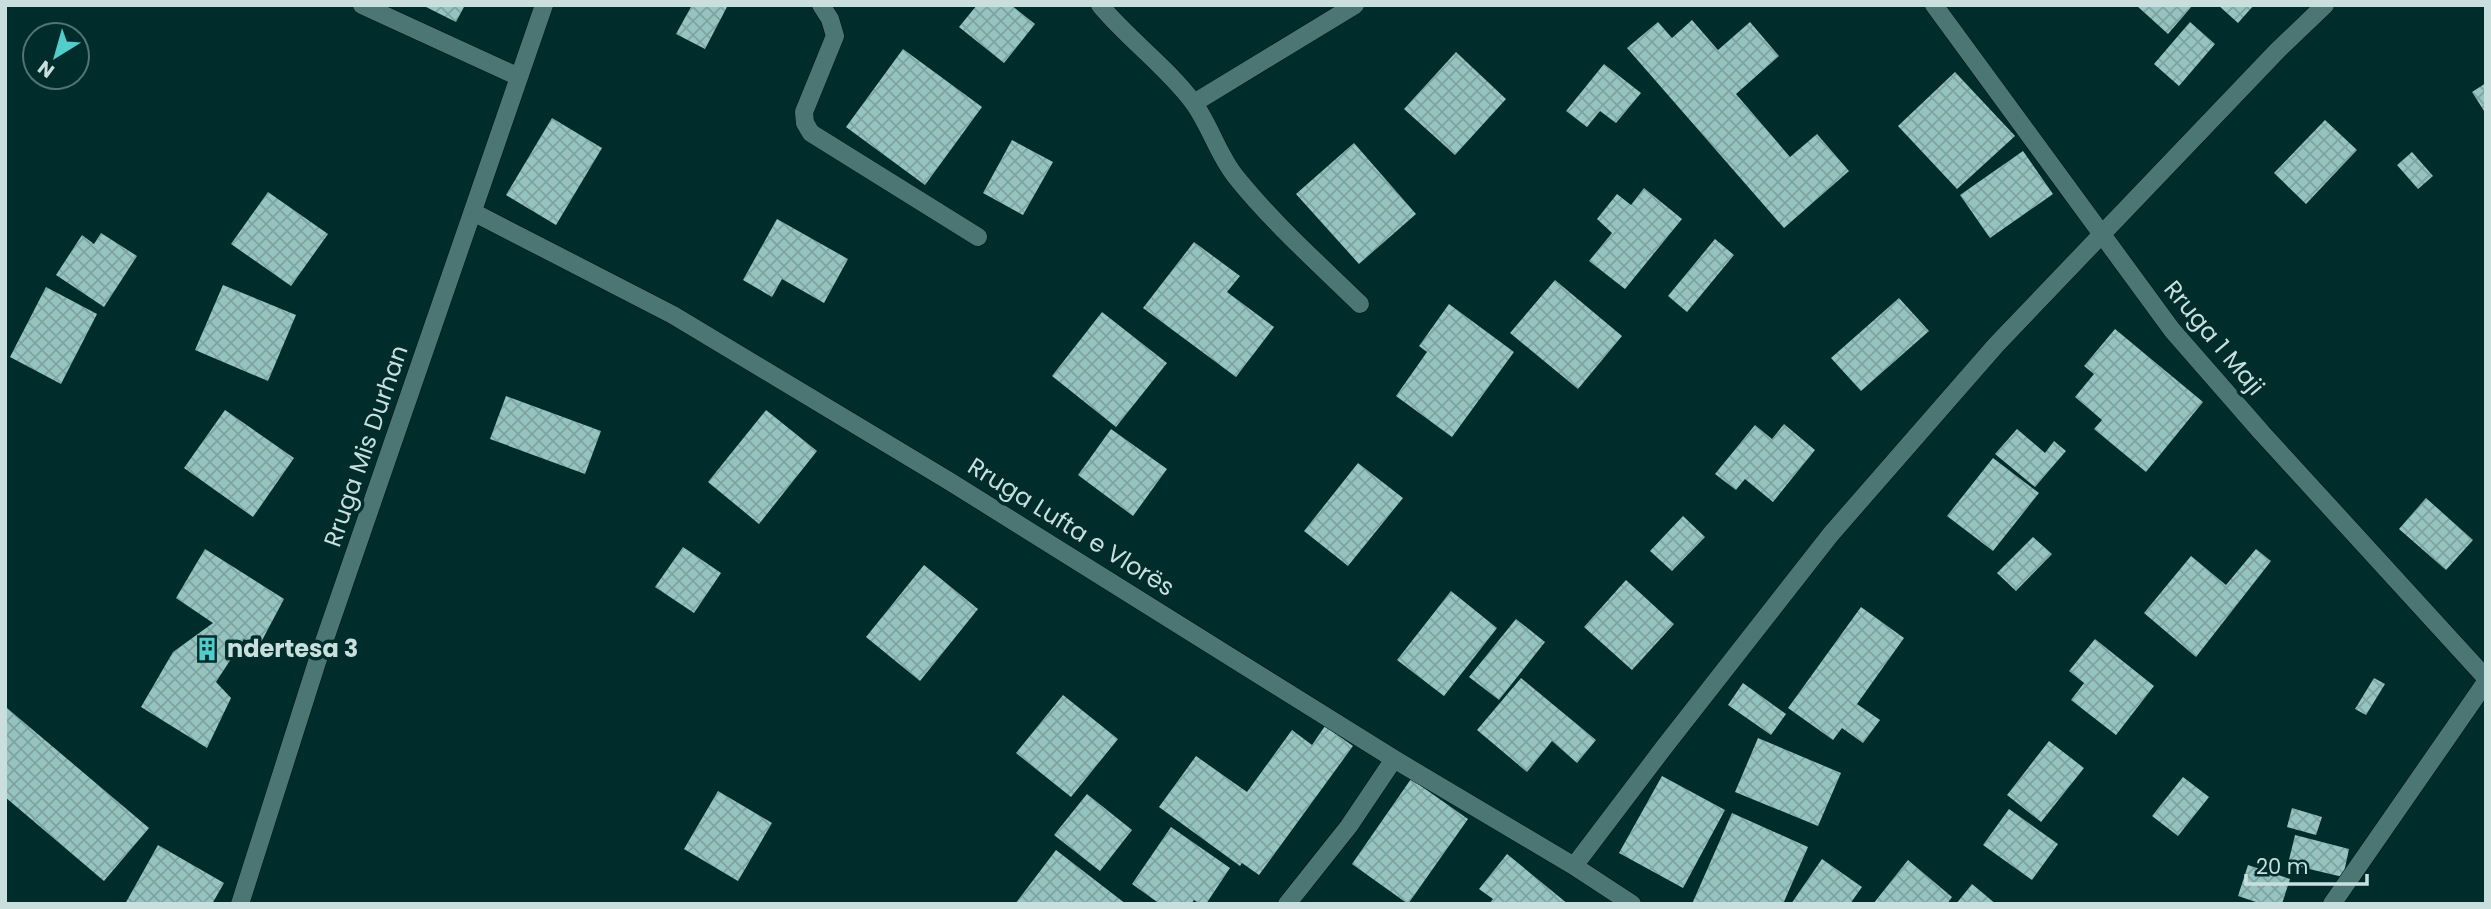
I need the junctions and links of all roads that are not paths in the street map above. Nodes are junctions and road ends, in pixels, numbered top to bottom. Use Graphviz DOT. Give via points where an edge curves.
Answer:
graph roads {
  1 [pos="362,5"];
  2 [pos="544,5"];
  3 [pos="821,5"];
  4 [pos="1100,5"];
  5 [pos="1355,5"];
  6 [pos="1934,5"];
  7 [pos="2325,5"];
  8 [pos="519,77"];
  9 [pos="1194,103"];
  10 [pos="473,212"];
  11 [pos="2100,234"];
  12 [pos="978,237"];
  13 [pos="1360,304"];
  14 [pos="2486,680"];
  15 [pos="1394,760"];
  16 [pos="1574,866"];
  17 [pos="240,904"];
  18 [pos="1287,904"];
  19 [pos="1632,904"];
  20 [pos="2332,904"];
  1 -- 8 [label="street"];
  2 -- 8 [label="street, Rruga Mis Durhan"];
  3 -- 12 [label="street" via="835,36 804,112 811,133"];
  4 -- 9 [label="street"];
  5 -- 9 [label="street"];
  6 -- 11 [label="street, Rruga 1 Maji"];
  7 -- 11 [label="street"];
  8 -- 10 [label="street, Rruga Mis Durhan"];
  9 -- 13 [label="street" via="1234,175"];
  10 -- 15 [label="street, Rruga Lufta e Vlorës" via="673,315 961,488"];
  10 -- 17 [label="street, Rruga Mis Durhan" via="317,662"];
  11 -- 14 [label="street, Rruga 1 Maji" via="2172,330"];
  11 -- 16 [label="street" via="1830,534"];
  14 -- 20 [label="street"];
  15 -- 16 [label="street, Rruga Lufta e Vlorës"];
  15 -- 18 [label="street"];
  16 -- 19 [label="street, Rruga Lufta e Vlorës"];
}
